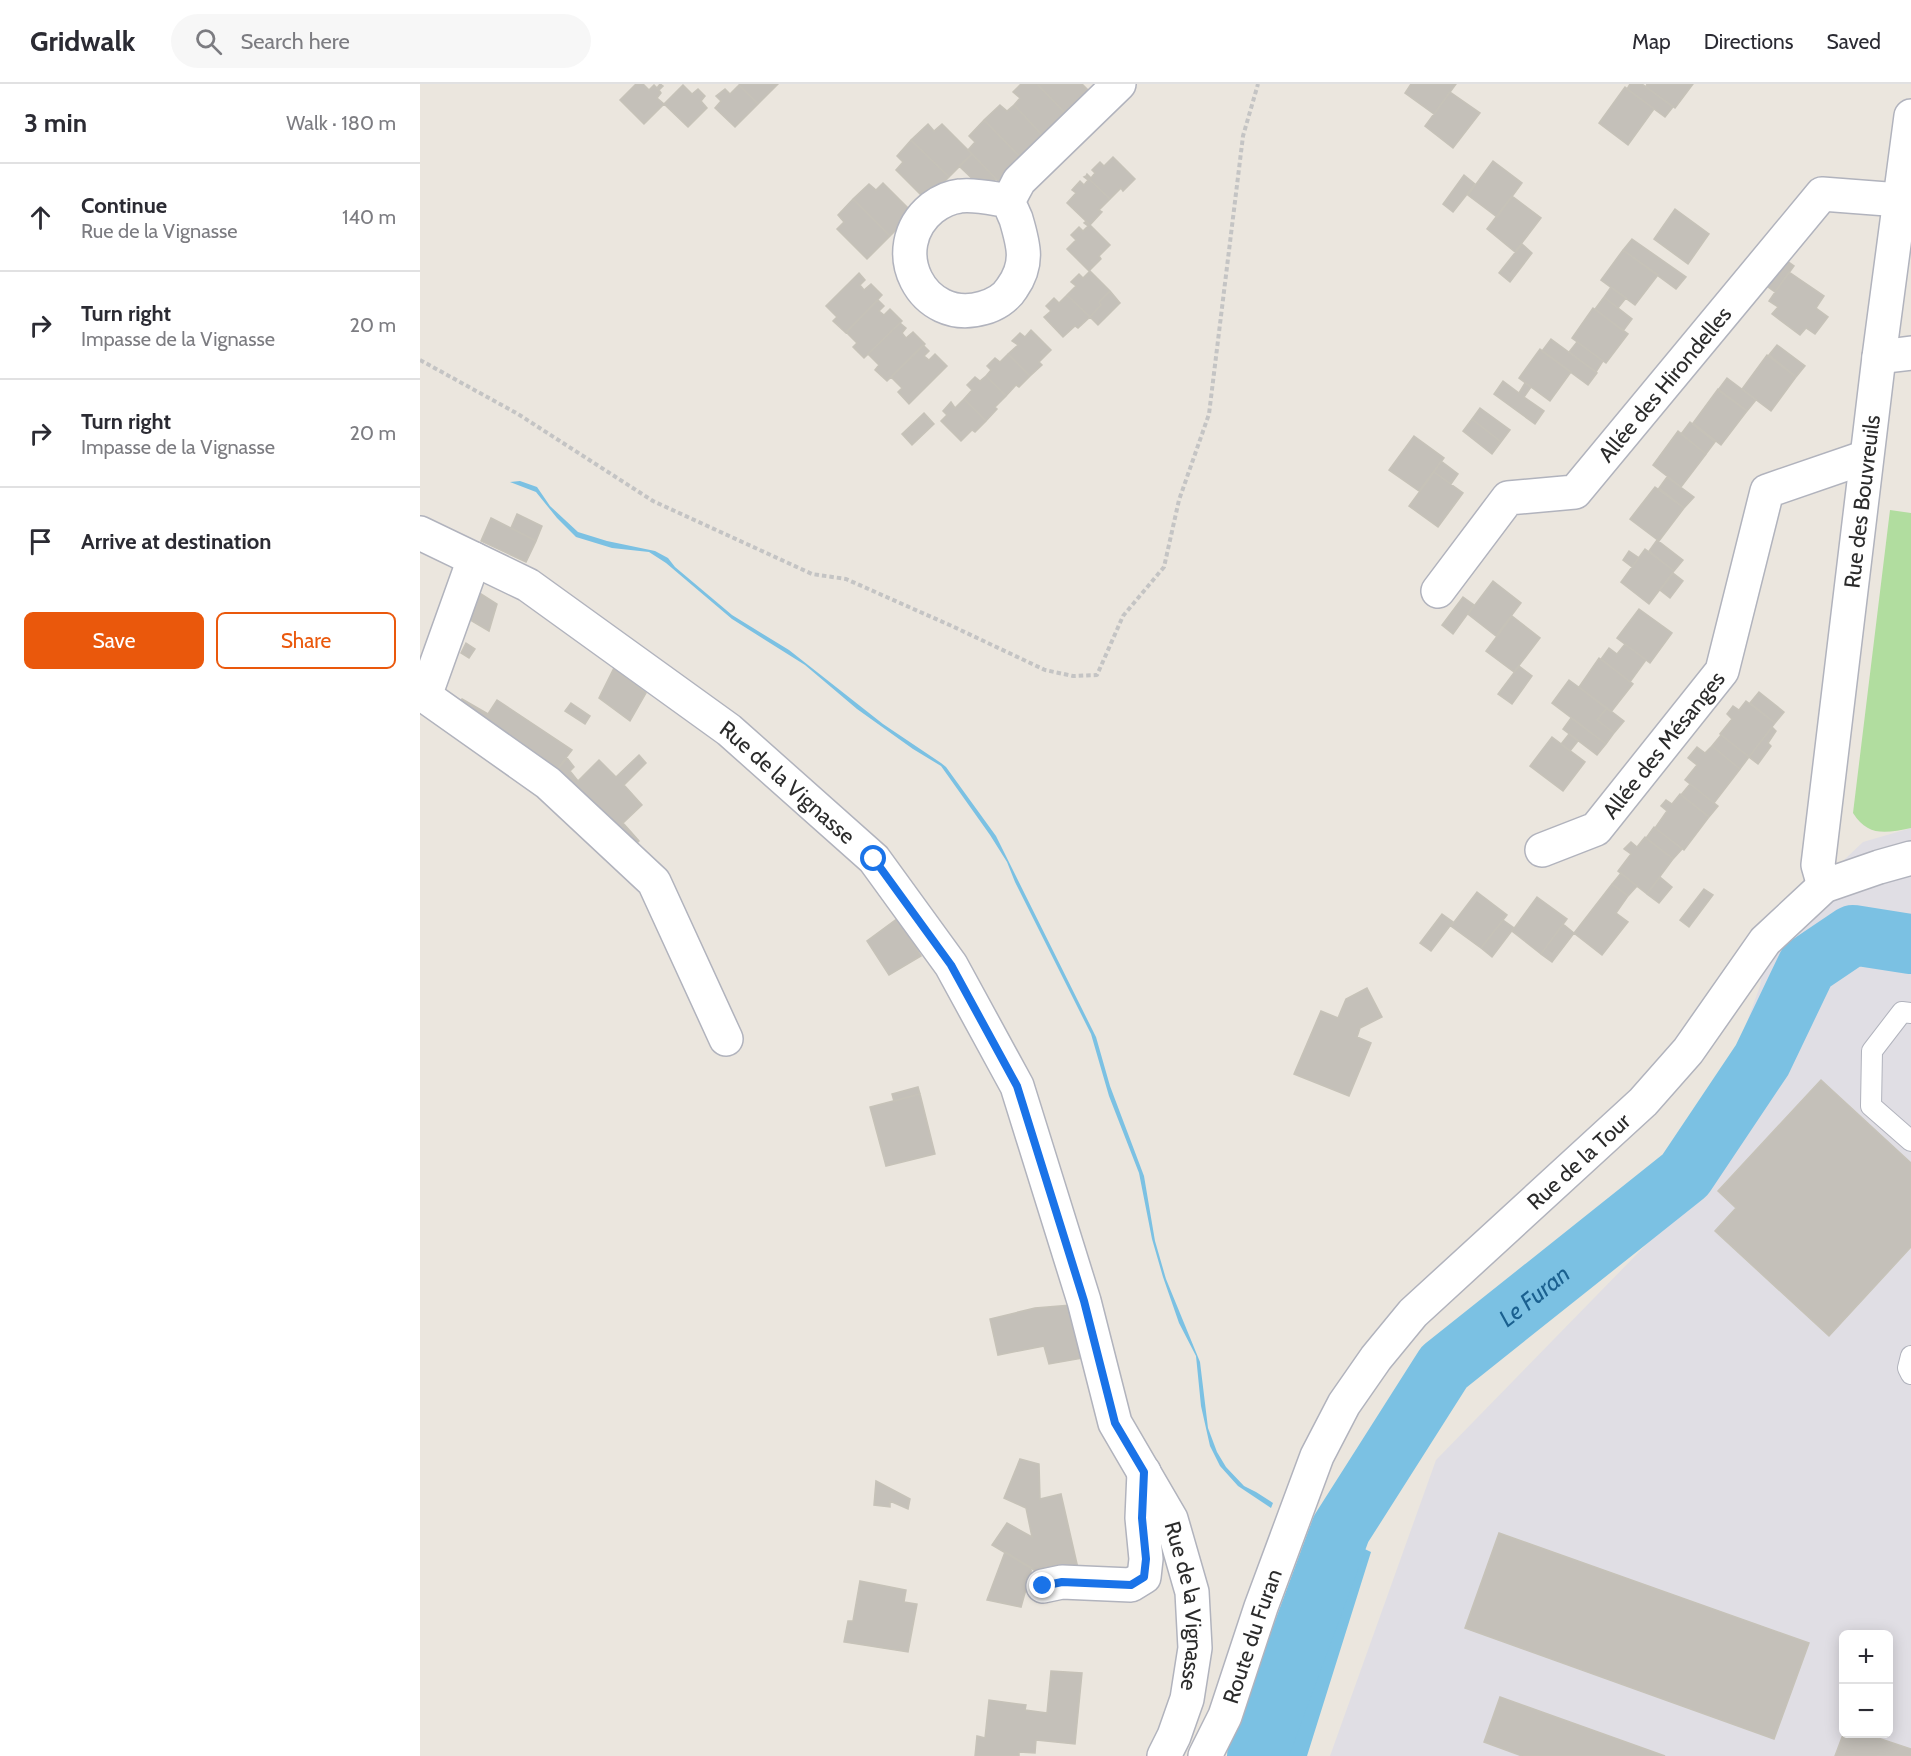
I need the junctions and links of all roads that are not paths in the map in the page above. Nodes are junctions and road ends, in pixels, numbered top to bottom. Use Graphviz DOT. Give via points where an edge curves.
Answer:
graph roads {
  1 [pos="1119,84"];
  2 [pos="1911,116"];
  3 [pos="1900,200"];
  4 [pos="1010,201"];
  5 [pos="1911,353"];
  6 [pos="1879,357"];
  7 [pos="1866,457"];
  8 [pos="420,533"];
  9 [pos="474,559"];
  10 [pos="1438,591"];
  11 [pos="1542,849"];
  12 [pos="1911,858"];
  13 [pos="1824,886"];
  14 [pos="1911,1012"];
  15 [pos="726,1039"];
  16 [pos="1911,1141"];
  17 [pos="1911,1356"];
  18 [pos="1911,1374"];
  19 [pos="1144,1472"];
  20 [pos="1295,1515"];
  21 [pos="1043,1586"];
  22 [pos="1164,1756"];
  23 [pos="1205,1756"];
  1 -- 4 [label="street" via="1019,181"];
  2 -- 3 [label="street, Rue des Bouvreuils"];
  3 -- 6 [label="street, Rue des Bouvreuils"];
  3 -- 10 [label="street, Allée des Hirondelles" via="1822,194 1575,492 1508,498"];
  5 -- 6 [label="street"];
  6 -- 7 [label="street, Rue des Bouvreuils"];
  7 -- 11 [label="street, Allée des Mésanges" via="1767,491 1722,670 1596,829"];
  7 -- 13 [label="street, Rue des Bouvreuils" via="1818,865"];
  8 -- 9 [label="street, Rue de la Vignasse"];
  9 -- 15 [label="street" via="425,696 548,783 654,882"];
  9 -- 19 [label="street, Rue de la Vignasse" via="528,585 729,730 874,859 951,965 1017,1086 1084,1301 1115,1423"];
  12 -- 13 [label="street, Rue de la Tour"];
  13 -- 20 [label="street, Rue de la Tour" via="1765,941 1688,1052 1643,1102 1413,1313 1344,1404 1317,1456"];
  14 -- 16 [label="lane" via="1902,1012 1872,1051 1871,1106"];
  17 -- 18 [label="lane"];
  19 -- 21 [label="street" via="1144,1577 1131,1585 1062,1582"];
  19 -- 22 [label="street, Rue de la Vignasse" via="1171,1519 1192,1592 1195,1648 1186,1699"];
  20 -- 23 [label="street, Route du Furan" via="1225,1716"];
}
